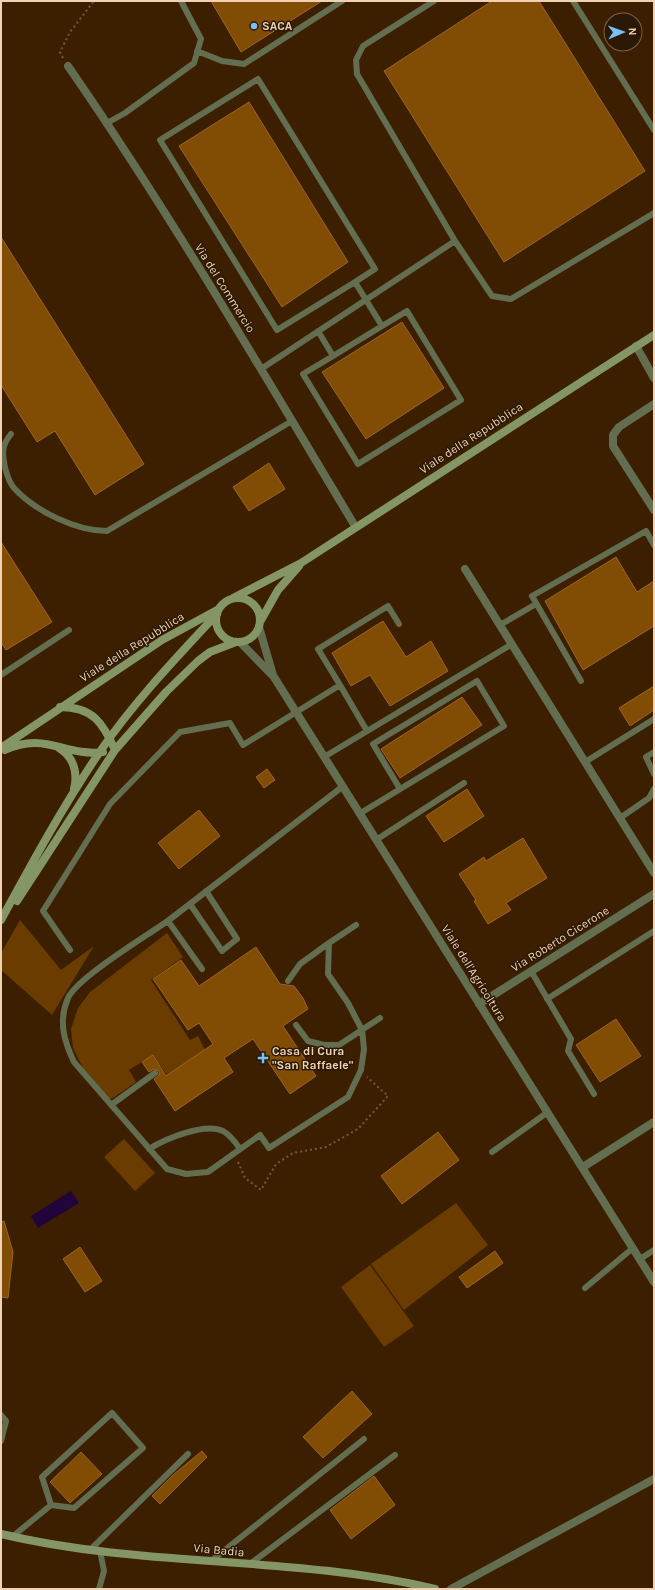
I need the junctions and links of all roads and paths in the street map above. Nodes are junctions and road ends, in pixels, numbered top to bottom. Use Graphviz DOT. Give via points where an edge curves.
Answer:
graph roads {
  1 [pos="94,1"];
  2 [pos="181,1"];
  3 [pos="342,1"];
  4 [pos="434,1"];
  5 [pos="573,1"];
  6 [pos="197,50"];
  7 [pos="68,66"];
  8 [pos="107,122"];
  9 [pos="654,130"];
  10 [pos="654,213"];
  11 [pos="456,241"];
  12 [pos="354,282"];
  13 [pos="366,300"];
  14 [pos="382,326"];
  15 [pos="318,331"];
  16 [pos="654,335"];
  17 [pos="636,346"];
  18 [pos="333,356"];
  19 [pos="261,369"];
  20 [pos="654,378"];
  21 [pos="654,404"];
  22 [pos="292,421"];
  23 [pos="11,434"];
  24 [pos="654,510"];
  25 [pos="355,526"];
  26 [pos="654,545"];
  27 [pos="301,563"];
  28 [pos="465,568"];
  29 [pos="233,598"];
  30 [pos="536,604"];
  31 [pos="218,611"];
  32 [pos="399,624"];
  33 [pos="500,624"];
  34 [pos="260,625"];
  35 [pos="70,630"];
  36 [pos="238,642"];
  37 [pos="512,644"];
  38 [pos="1,675"];
  39 [pos="274,677"];
  40 [pos="581,681"];
  41 [pos="340,685"];
  42 [pos="60,707"];
  43 [pos="295,712"];
  44 [pos="654,719"];
  45 [pos="367,731"];
  46 [pos="109,738"];
  47 [pos="53,744"];
  48 [pos="1,748"];
  49 [pos="115,750"];
  50 [pos="1,752"];
  51 [pos="99,752"];
  52 [pos="654,752"];
  53 [pos="324,757"];
  54 [pos="585,762"];
  55 [pos="654,774"];
  56 [pos="464,783"];
  57 [pos="342,787"];
  58 [pos="400,789"];
  59 [pos="654,789"];
  60 [pos="72,795"];
  61 [pos="359,814"];
  62 [pos="620,818"];
  63 [pos="376,840"];
  64 [pos="654,873"];
  65 [pos="206,891"];
  66 [pos="654,894"];
  67 [pos="190,904"];
  68 [pos="1,920"];
  69 [pos="168,921"];
  70 [pos="356,925"];
  71 [pos="1,926"];
  72 [pos="654,931"];
  73 [pos="329,943"];
  74 [pos="70,950"];
  75 [pos="202,969"];
  76 [pos="531,971"];
  77 [pos="288,981"];
  78 [pos="547,999"];
  79 [pos="479,1004"];
  80 [pos="380,1018"];
  81 [pos="296,1025"];
  82 [pos="362,1030"];
  83 [pos="361,1070"];
  84 [pos="155,1072"];
  85 [pos="594,1094"];
  86 [pos="111,1105"];
  87 [pos="548,1112"];
  88 [pos="654,1122"];
  89 [pos="149,1149"];
  90 [pos="240,1149"];
  91 [pos="492,1152"];
  92 [pos="233,1154"];
  93 [pos="583,1166"];
  94 [pos="633,1248"];
  95 [pos="654,1250"];
  96 [pos="640,1259"];
  97 [pos="654,1282"];
  98 [pos="585,1288"];
  99 [pos="1,1415"];
  100 [pos="364,1439"];
  101 [pos="1,1441"];
  102 [pos="188,1454"];
  103 [pos="395,1455"];
  104 [pos="654,1479"];
  105 [pos="51,1505"];
  106 [pos="1,1534"];
  107 [pos="12,1537"];
  108 [pos="90,1550"];
  109 [pos="100,1551"];
  110 [pos="211,1561"];
  111 [pos="250,1564"];
  112 [pos="99,1589"];
  113 [pos="435,1589"];
  114 [pos="452,1589"];
  1 -- 7 [label="path" via="70,32 60,52"];
  2 -- 6 [label="lane" via="201,39"];
  3 -- 6 [label="lane" via="244,64 222,60"];
  4 -- 11 [label="lane" via="363,46 356,60 357,74"];
  5 -- 9 [label="lane"];
  6 -- 8 [label="lane" via="194,63 125,113"];
  7 -- 8 [label="street, Via del Commercio"];
  8 -- 19 [label="street, Via del Commercio"];
  10 -- 11 [label="lane" via="511,299 492,296"];
  11 -- 13 [label="lane"];
  12 -- 12 [label="lane" via="375,269 258,79 160,140 277,330"];
  12 -- 13 [label="lane"];
  13 -- 14 [label="lane"];
  13 -- 15 [label="lane"];
  14 -- 18 [label="lane"];
  14 -- 18 [label="lane" via="407,311 461,400 358,464 304,374"];
  15 -- 18 [label="lane"];
  15 -- 19 [label="lane"];
  16 -- 17 [label="main road, Viale della Repubblica"];
  17 -- 20 [label="street"];
  17 -- 25 [label="main road, Viale della Repubblica"];
  19 -- 22 [label="street, Via del Commercio"];
  21 -- 24 [label="street" via="619,427 613,440 613,446"];
  22 -- 23 [label="lane" via="107,531 92,531 69,524 31,503 13,487 5,468 3,453 4,443"];
  22 -- 25 [label="street, Via del Commercio"];
  25 -- 27 [label="main road, Viale della Repubblica"];
  26 -- 30 [label="lane" via="646,531 532,596"];
  27 -- 29 [label="main road, Viale della Repubblica"];
  27 -- 34 [label="main road, Viale della Repubblica" via="278,590"];
  28 -- 33 [label="street"];
  29 -- 31 [label="main road" via="227,600"];
  29 -- 34 [label="main road" via="247,599 253,603 260,616"];
  30 -- 33 [label="lane"];
  30 -- 40 [label="lane"];
  31 -- 36 [label="main road" via="217,627 220,632 230,640"];
  31 -- 42 [label="main road, Viale della Repubblica" via="162,640"];
  31 -- 46 [label="main road" via="132,708"];
  32 -- 41 [label="lane" via="388,606 318,648"];
  33 -- 37 [label="street"];
  34 -- 36 [label="main road" via="254,635"];
  34 -- 39 [label="street, Viale dell'Agricoltura"];
  35 -- 38 [label="lane"];
  36 -- 39 [label="street, Viale dell'Agricoltura"];
  36 -- 49 [label="main road" via="224,645 198,661 166,692"];
  37 -- 45 [label="lane"];
  37 -- 54 [label="street"];
  39 -- 43 [label="street, Viale dell'Agricoltura"];
  41 -- 43 [label="lane"];
  41 -- 45 [label="lane"];
  42 -- 46 [label="main road" via="74,707 96,718"];
  42 -- 48 [label="main road, Viale della Repubblica"];
  43 -- 53 [label="street, Viale dell'Agricoltura"];
  43 -- 74 [label="lane" via="243,745 230,723 180,732 110,804 43,911"];
  44 -- 54 [label="lane"];
  45 -- 53 [label="lane"];
  46 -- 49 [label="main road"];
  46 -- 51 [label="main road"];
  47 -- 50 [label="main road" via="25,742"];
  47 -- 51 [label="main road" via="72,750"];
  47 -- 60 [label="main road" via="63,750 74,763 76,782"];
  49 -- 51 [label="main road"];
  49 -- 71 [label="main road"];
  51 -- 60 [label="main road"];
  52 -- 55 [label="lane" via="646,757"];
  53 -- 57 [label="street, Viale dell'Agricoltura"];
  54 -- 62 [label="street"];
  56 -- 63 [label="lane"];
  57 -- 61 [label="street, Viale dell'Agricoltura"];
  57 -- 65 [label="lane"];
  58 -- 58 [label="lane" via="504,726 477,681 373,744"];
  58 -- 61 [label="lane"];
  59 -- 62 [label="lane" via="649,798"];
  60 -- 68 [label="main road"];
  61 -- 63 [label="street, Viale dell'Agricoltura"];
  62 -- 64 [label="street"];
  63 -- 79 [label="street, Viale dell'Agricoltura"];
  65 -- 67 [label="lane"];
  65 -- 67 [label="lane" via="237,939 222,951"];
  66 -- 76 [label="street, Via Roberto Cicerone"];
  67 -- 69 [label="lane"];
  69 -- 75 [label="lane"];
  69 -- 86 [label="lane" via="81,982 69,997 63,1018 64,1042 74,1062"];
  70 -- 73 [label="lane"];
  72 -- 78 [label="lane"];
  73 -- 77 [label="lane" via="300,964"];
  73 -- 82 [label="lane" via="328,974"];
  76 -- 78 [label="lane"];
  76 -- 79 [label="street, Via Roberto Cicerone"];
  78 -- 85 [label="lane" via="571,1039 568,1051"];
  79 -- 87 [label="street, Viale dell'Agricoltura"];
  80 -- 82 [label="lane"];
  81 -- 82 [label="lane" via="308,1041 324,1045 338,1045"];
  82 -- 83 [label="lane" via="364,1049"];
  83 -- 90 [label="lane" via="348,1097 269,1148 260,1135"];
  83 -- 92 [label="path" via="388,1096 358,1129 326,1147 293,1153 276,1164 261,1190 245,1178"];
  84 -- 86 [label="lane"];
  86 -- 89 [label="lane"];
  87 -- 91 [label="lane"];
  87 -- 93 [label="street, Viale dell'Agricoltura"];
  88 -- 93 [label="street"];
  89 -- 90 [label="lane" via="166,1140 211,1128 223,1131"];
  89 -- 92 [label="lane" via="167,1169 186,1174 208,1172"];
  90 -- 92 [label="lane"];
  93 -- 94 [label="street, Viale dell'Agricoltura"];
  94 -- 96 [label="street, Viale dell'Agricoltura"];
  94 -- 98 [label="lane"];
  95 -- 96 [label="lane"];
  96 -- 97 [label="street, Viale dell'Agricoltura"];
  99 -- 101 [label="lane" via="6,1421"];
  100 -- 110 [label="lane"];
  102 -- 108 [label="lane"];
  103 -- 111 [label="lane"];
  104 -- 114 [label="street"];
  105 -- 105 [label="lane" via="42,1477 112,1413 143,1448 74,1508"];
  105 -- 107 [label="lane"];
  106 -- 107 [label="main road, Via Badia"];
  107 -- 108 [label="main road, Via Badia"];
  108 -- 109 [label="main road, Via Badia"];
  109 -- 110 [label="main road, Via Badia"];
  109 -- 112 [label="lane" via="104,1571"];
  110 -- 111 [label="main road, Via Badia"];
  111 -- 113 [label="main road, Via Badia" via="341,1572"];
}
